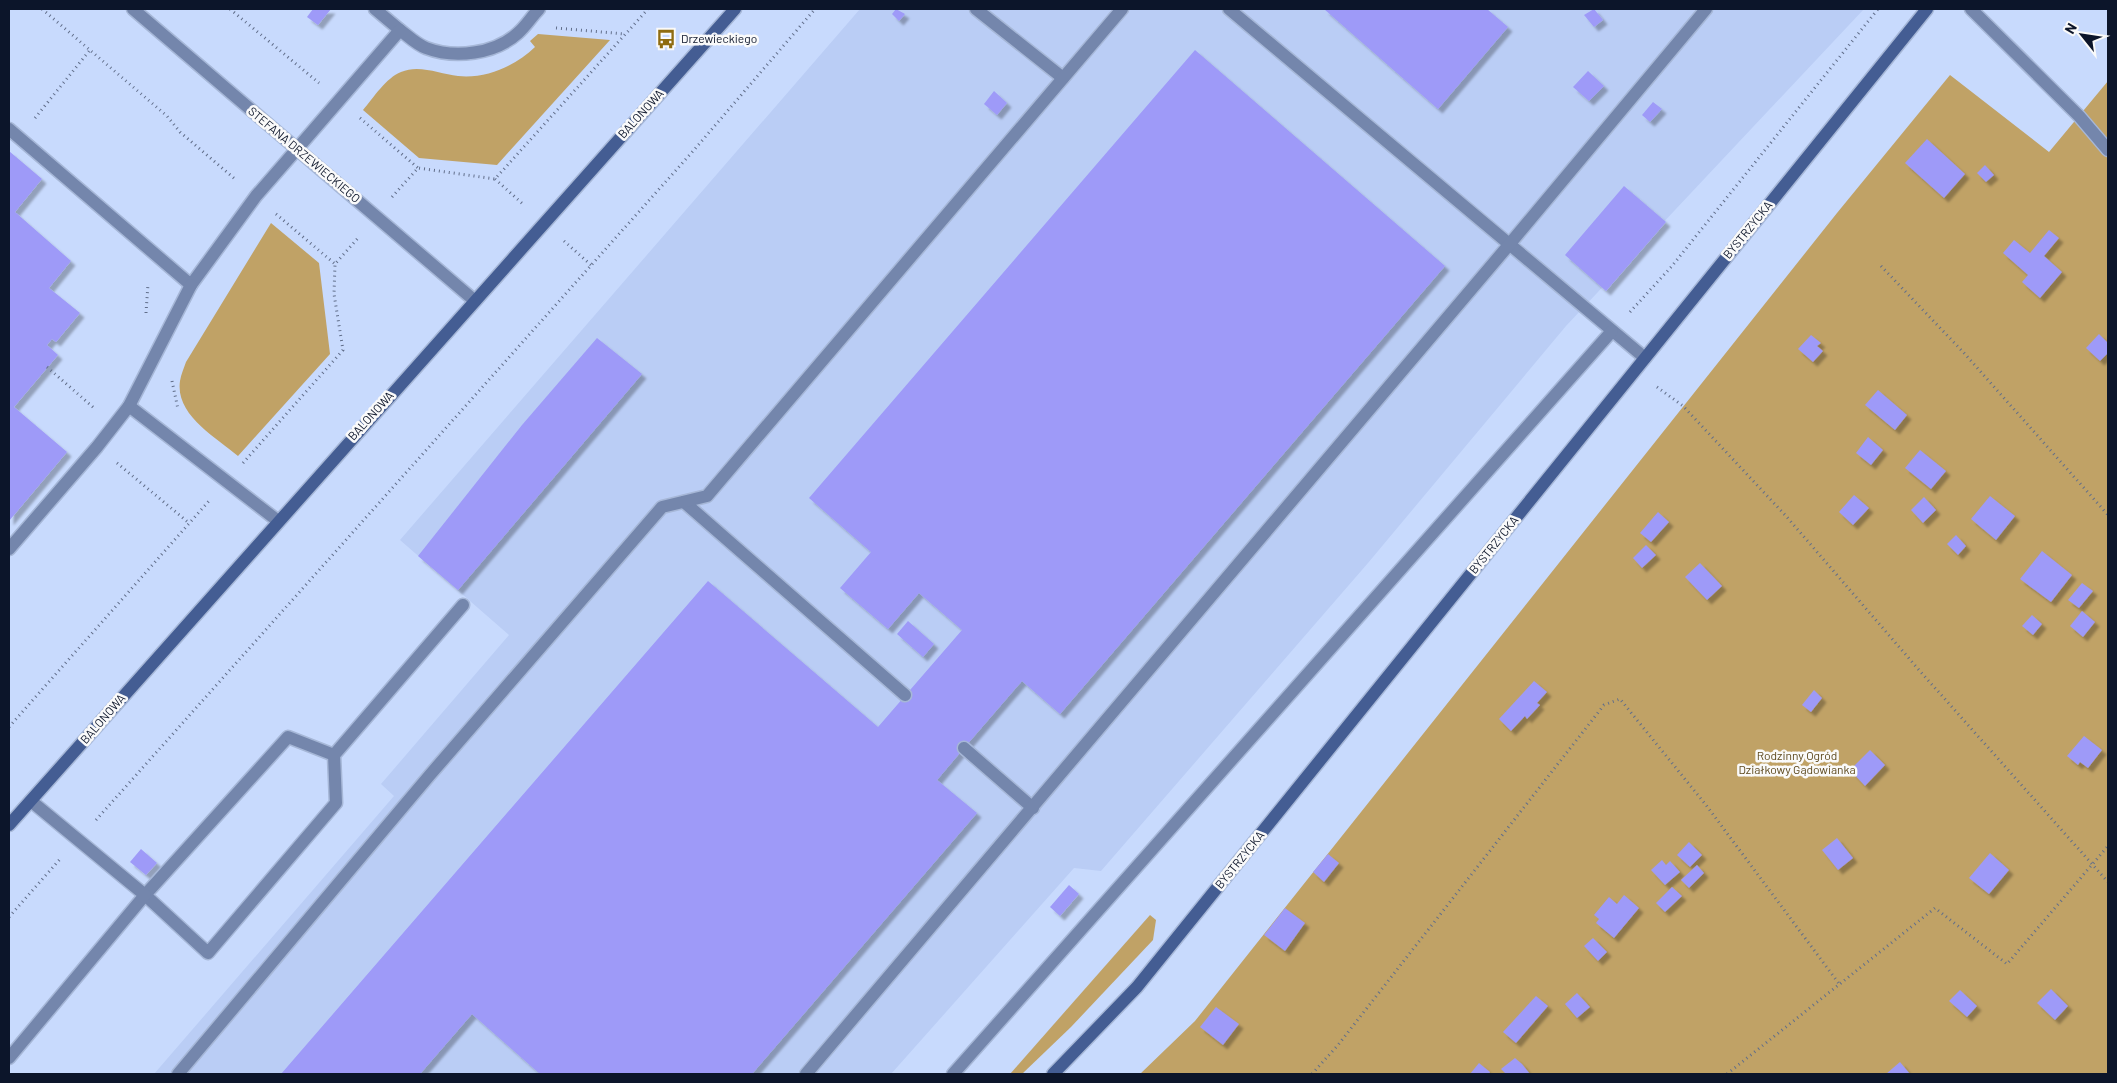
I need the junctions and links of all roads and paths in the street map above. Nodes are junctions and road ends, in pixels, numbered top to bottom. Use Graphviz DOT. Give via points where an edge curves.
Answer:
graph roads {
  1 [pos="42,9"];
  2 [pos="133,9"];
  3 [pos="230,9"];
  4 [pos="375,9"];
  5 [pos="648,9"];
  6 [pos="735,9"];
  7 [pos="815,9"];
  8 [pos="976,9"];
  9 [pos="1122,9"];
  10 [pos="1229,9"];
  11 [pos="1706,9"];
  12 [pos="1878,9"];
  13 [pos="1927,9"];
  14 [pos="1971,9"];
  15 [pos="535,13"];
  16 [pos="400,30"];
  17 [pos="626,34"];
  18 [pos="90,50"];
  19 [pos="1063,78"];
  20 [pos="320,84"];
  21 [pos="353,112"];
  22 [pos="29,126"];
  23 [pos="9,129"];
  24 [pos="297,149"];
  25 [pos="2108,150"];
  26 [pos="418,168"];
  27 [pos="495,179"];
  28 [pos="240,182"];
  29 [pos="389,201"];
  30 [pos="527,207"];
  31 [pos="271,210"];
  32 [pos="559,236"];
  33 [pos="1508,246"];
  34 [pos="335,264"];
  35 [pos="591,266"];
  36 [pos="1881,266"];
  37 [pos="149,283"];
  38 [pos="191,286"];
  39 [pos="475,301"];
  40 [pos="143,321"];
  41 [pos="1612,331"];
  42 [pos="1645,358"];
  43 [pos="47,367"];
  44 [pos="172,378"];
  45 [pos="1652,393"];
  46 [pos="129,406"];
  47 [pos="181,414"];
  48 [pos="114,426"];
  49 [pos="97,447"];
  50 [pos="234,459"];
  51 [pos="242,465"];
  52 [pos="684,502"];
  53 [pos="2108,515"];
  54 [pos="278,521"];
  55 [pos="189,523"];
  56 [pos="9,549"];
  57 [pos="463,605"];
  58 [pos="905,695"];
  59 [pos="964,748"];
  60 [pos="334,755"];
  61 [pos="31,801"];
  62 [pos="1033,808"];
  63 [pos="9,825"];
  64 [pos="79,839"];
  65 [pos="2108,846"];
  66 [pos="2093,865"];
  67 [pos="2108,882"];
  68 [pos="145,895"];
  69 [pos="9,917"];
  70 [pos="1840,985"];
  71 [pos="9,1058"];
  72 [pos="178,1074"];
  73 [pos="806,1074"];
  74 [pos="953,1074"];
  75 [pos="1053,1074"];
  76 [pos="1312,1074"];
  77 [pos="1727,1074"];
  1 -- 18 [label="path"];
  2 -- 24 [label="street, STEFANA DRZEWIECKIEGO"];
  3 -- 20 [label="path"];
  4 -- 16 [label="street"];
  5 -- 17 [label="path"];
  6 -- 39 [label="street, BALONOWA"];
  7 -- 35 [label="path"];
  8 -- 19 [label="street"];
  9 -- 19 [label="street"];
  10 -- 33 [label="street"];
  11 -- 33 [label="street"];
  12 -- 41 [label="path" via="1672,266"];
  13 -- 42 [label="street, BYSTRZYCKA"];
  14 -- 25 [label="street" via="2079,116"];
  15 -- 16 [label="street" via="506,42 467,53 426,48"];
  15 -- 17 [label="path" via="543,27"];
  16 -- 24 [label="street"];
  17 -- 27 [label="path"];
  18 -- 22 [label="path"];
  18 -- 28 [label="path"];
  19 -- 52 [label="street" via="706,496"];
  21 -- 26 [label="path"];
  23 -- 38 [label="street"];
  24 -- 38 [label="street" via="256,196"];
  24 -- 39 [label="street, STEFANA DRZEWIECKIEGO"];
  26 -- 27 [label="path"];
  26 -- 29 [label="path"];
  27 -- 30 [label="path"];
  31 -- 34 [label="path"];
  32 -- 35 [label="path"];
  33 -- 41 [label="street"];
  33 -- 62 [label="street" via="1104,720"];
  35 -- 64 [label="path"];
  36 -- 53 [label="path" via="1964,353"];
  37 -- 40 [label="path"];
  38 -- 46 [label="street"];
  39 -- 54 [label="street, BALONOWA"];
  41 -- 42 [label="street"];
  41 -- 74 [label="street"];
  42 -- 75 [label="street, BYSTRZYCKA" via="1137,987"];
  43 -- 48 [label="path"];
  44 -- 47 [label="path" via="176,407"];
  45 -- 66 [label="path" via="1658,386 1683,406 1779,508"];
  46 -- 48 [label="street"];
  46 -- 54 [label="street"];
  48 -- 49 [label="street"];
  49 -- 55 [label="path"];
  49 -- 56 [label="street"];
  50 -- 51 [label="path"];
  52 -- 58 [label="street"];
  52 -- 72 [label="street" via="662,507 429,776"];
  54 -- 61 [label="street, BALONOWA"];
  57 -- 60 [label="street"];
  59 -- 62 [label="street"];
  60 -- 68 [label="street" via="288,737"];
  60 -- 68 [label="street" via="336,802 208,953"];
  61 -- 63 [label="street, BALONOWA"];
  61 -- 64 [label="street"];
  62 -- 73 [label="street"];
  64 -- 68 [label="street"];
  64 -- 69 [label="path"];
  65 -- 66 [label="path"];
  66 -- 67 [label="path"];
  66 -- 70 [label="path" via="2006,964 1935,908"];
  68 -- 71 [label="street"];
  70 -- 76 [label="path" via="1706,805 1620,699 1604,705"];
  70 -- 77 [label="path"];
}
